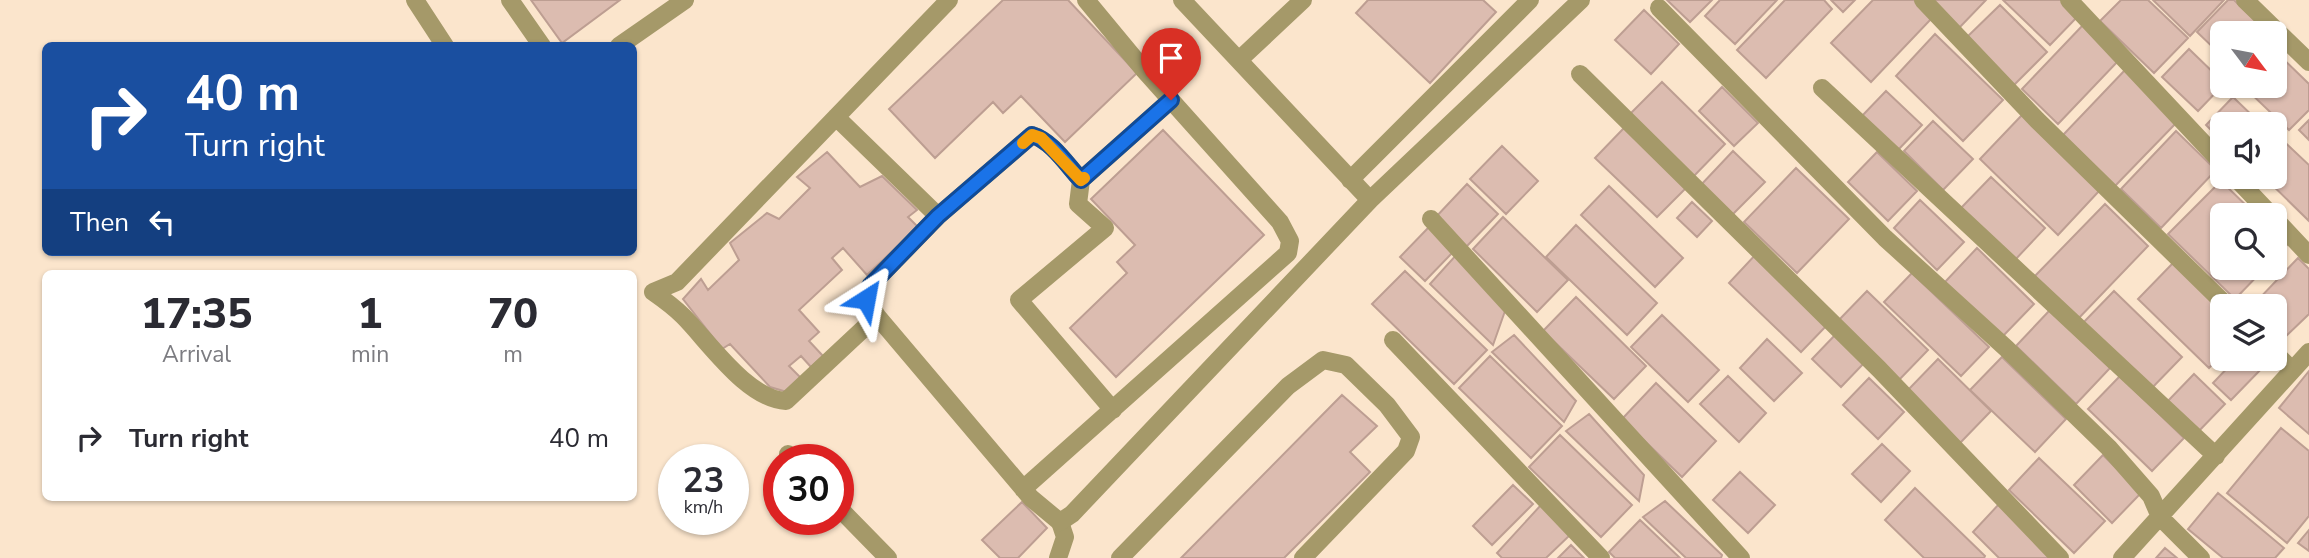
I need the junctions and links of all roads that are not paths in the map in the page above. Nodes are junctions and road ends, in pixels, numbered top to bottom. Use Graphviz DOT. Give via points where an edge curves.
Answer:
graph roads {
  1 [pos="415,0"];
  2 [pos="510,0"];
  3 [pos="949,0"];
  4 [pos="1086,0"];
  5 [pos="1182,0"];
  6 [pos="1303,0"];
  7 [pos="1530,0"];
  8 [pos="1581,0"];
  9 [pos="1923,0"];
  10 [pos="2069,0"];
  11 [pos="2245,0"];
  12 [pos="679,2"];
  13 [pos="1659,8"];
  14 [pos="442,42"];
  15 [pos="539,42"];
  16 [pos="624,42"];
  17 [pos="1238,60"];
  18 [pos="2309,62"];
  19 [pos="1580,74"];
  20 [pos="1822,88"];
  21 [pos="1171,100"];
  22 [pos="836,117"];
  23 [pos="2210,150"];
  24 [pos="1081,180"];
  25 [pos="1350,180"];
  26 [pos="2246,189"];
  27 [pos="1370,200"];
  28 [pos="2260,203"];
  29 [pos="938,216"];
  30 [pos="1430,219"];
  31 [pos="2287,232"];
  32 [pos="2309,255"];
  33 [pos="2215,294"];
  34 [pos="877,316"];
  35 [pos="1393,340"];
  36 [pos="2309,352"];
  37 [pos="2287,365"];
  38 [pos="2292,370"];
  39 [pos="1113,410"];
  40 [pos="2216,456"];
  41 [pos="1023,489"];
  42 [pos="2160,517"];
  43 [pos="1060,522"];
  44 [pos="854,523"];
  45 [pos="888,558"];
  46 [pos="1058,558"];
  47 [pos="1120,558"];
  48 [pos="1303,558"];
  49 [pos="1601,558"];
  50 [pos="1741,558"];
  51 [pos="2060,558"];
  52 [pos="2122,558"];
  53 [pos="2202,558"];
  1 -- 14 [label="street"];
  2 -- 15 [label="street"];
  3 -- 22 [label="street"];
  4 -- 21 [label="street"];
  5 -- 17 [label="street"];
  6 -- 17 [label="street"];
  7 -- 25 [label="street"];
  8 -- 27 [label="street"];
  9 -- 33 [label="street" via="2037,120"];
  10 -- 23 [label="street"];
  11 -- 18 [label="street"];
  12 -- 16 [label="street"];
  13 -- 42 [label="street" via="1885,238 2109,448 2151,496"];
  17 -- 25 [label="street"];
  19 -- 51 [label="street" via="1879,369"];
  20 -- 40 [label="street"];
  21 -- 24 [label="street"];
  21 -- 39 [label="street" via="1280,222 1290,240 1288,253"];
  22 -- 29 [label="street"];
  22 -- 34 [label="street" via="677,282 653,292 680,313 737,374 774,400 786,401"];
  24 -- 29 [label="street" via="1048,144 1032,135"];
  24 -- 39 [label="street" via="1078,204 1105,228 1018,300"];
  25 -- 27 [label="street"];
  26 -- 28 [label="street"];
  27 -- 43 [label="street"];
  29 -- 34 [label="street" via="870,286 866,299"];
  30 -- 50 [label="street"];
  31 -- 32 [label="street"];
  34 -- 41 [label="street"];
  35 -- 49 [label="street"];
  36 -- 38 [label="street"];
  37 -- 38 [label="street"];
  38 -- 40 [label="street"];
  39 -- 41 [label="street"];
  40 -- 42 [label="street"];
  41 -- 43 [label="street"];
  42 -- 52 [label="street"];
  42 -- 53 [label="street"];
  43 -- 46 [label="street" via="1065,537"];
  44 -- 45 [label="street"];
  47 -- 48 [label="street" via="1288,386 1324,360 1346,365 1387,405 1411,437 1406,451"];
}
